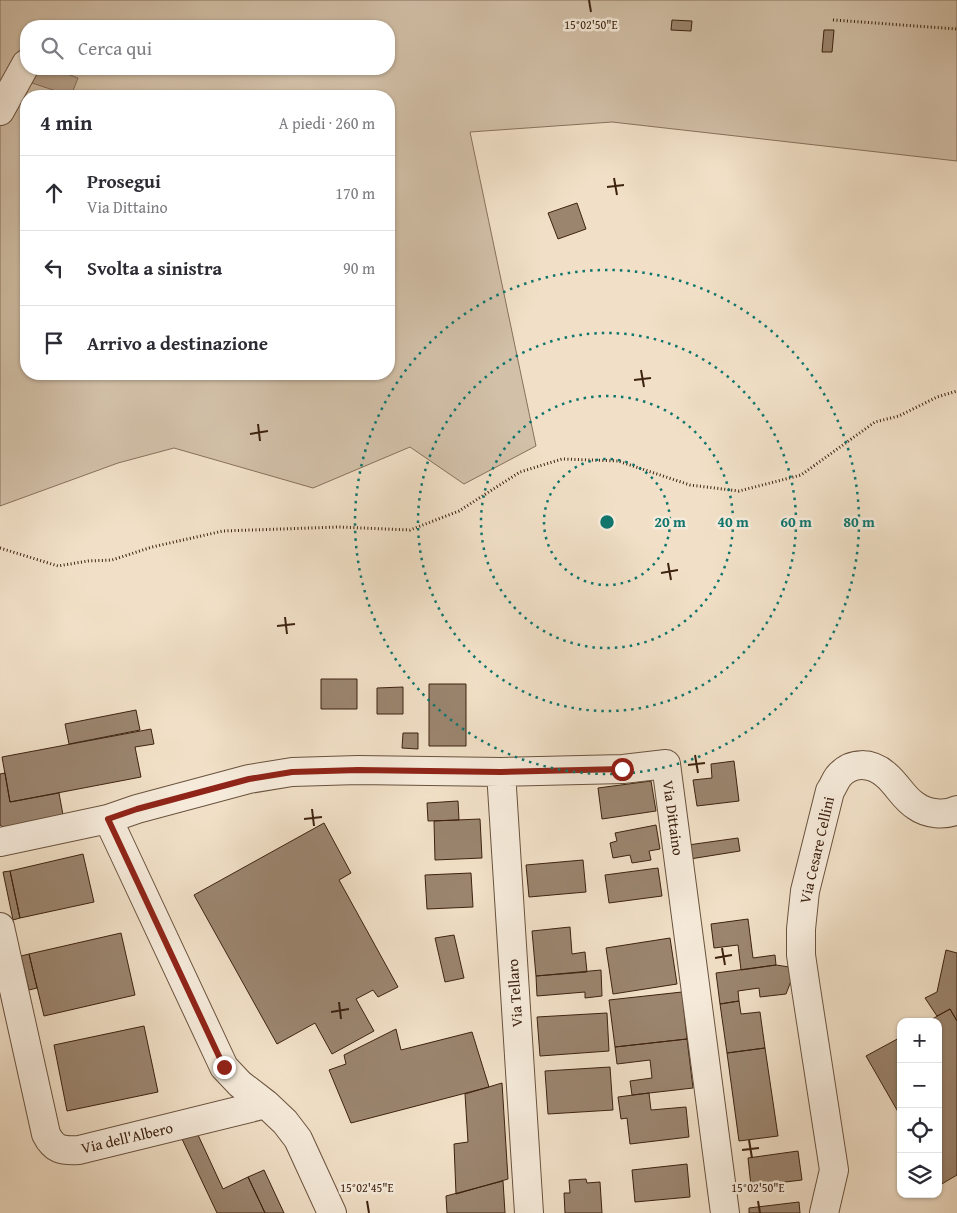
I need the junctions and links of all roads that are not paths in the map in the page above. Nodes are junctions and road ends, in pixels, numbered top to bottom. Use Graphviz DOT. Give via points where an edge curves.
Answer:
graph roads {
  1 [pos="20,75"];
  2 [pos="0,111"];
  3 [pos="501,772"];
  4 [pos="957,810"];
  5 [pos="108,819"];
  6 [pos="0,842"];
  7 [pos="0,927"];
  8 [pos="266,1104"];
  9 [pos="332,1213"];
  10 [pos="529,1213"];
  11 [pos="725,1213"];
  12 [pos="824,1213"];
  1 -- 2 [label="street"];
  3 -- 5 [label="street, Via Dittaino" via="292,772 249,779"];
  3 -- 10 [label="street, Via Tellaro"];
  3 -- 11 [label="street, Via Dittaino" via="622,769 666,764"];
  4 -- 12 [label="street, Via Cesare Cellini" via="933,813 915,806 885,774 868,765 852,766 838,777 830,791 805,891 801,930 801,955 834,1170"];
  5 -- 6 [label="street, Via Dittaino"];
  5 -- 8 [label="street" via="224,1067"];
  7 -- 8 [label="street, Via dell'Albero" via="46,1134 52,1145 65,1151 79,1150"];
  8 -- 9 [label="street" via="298,1139"];
}
